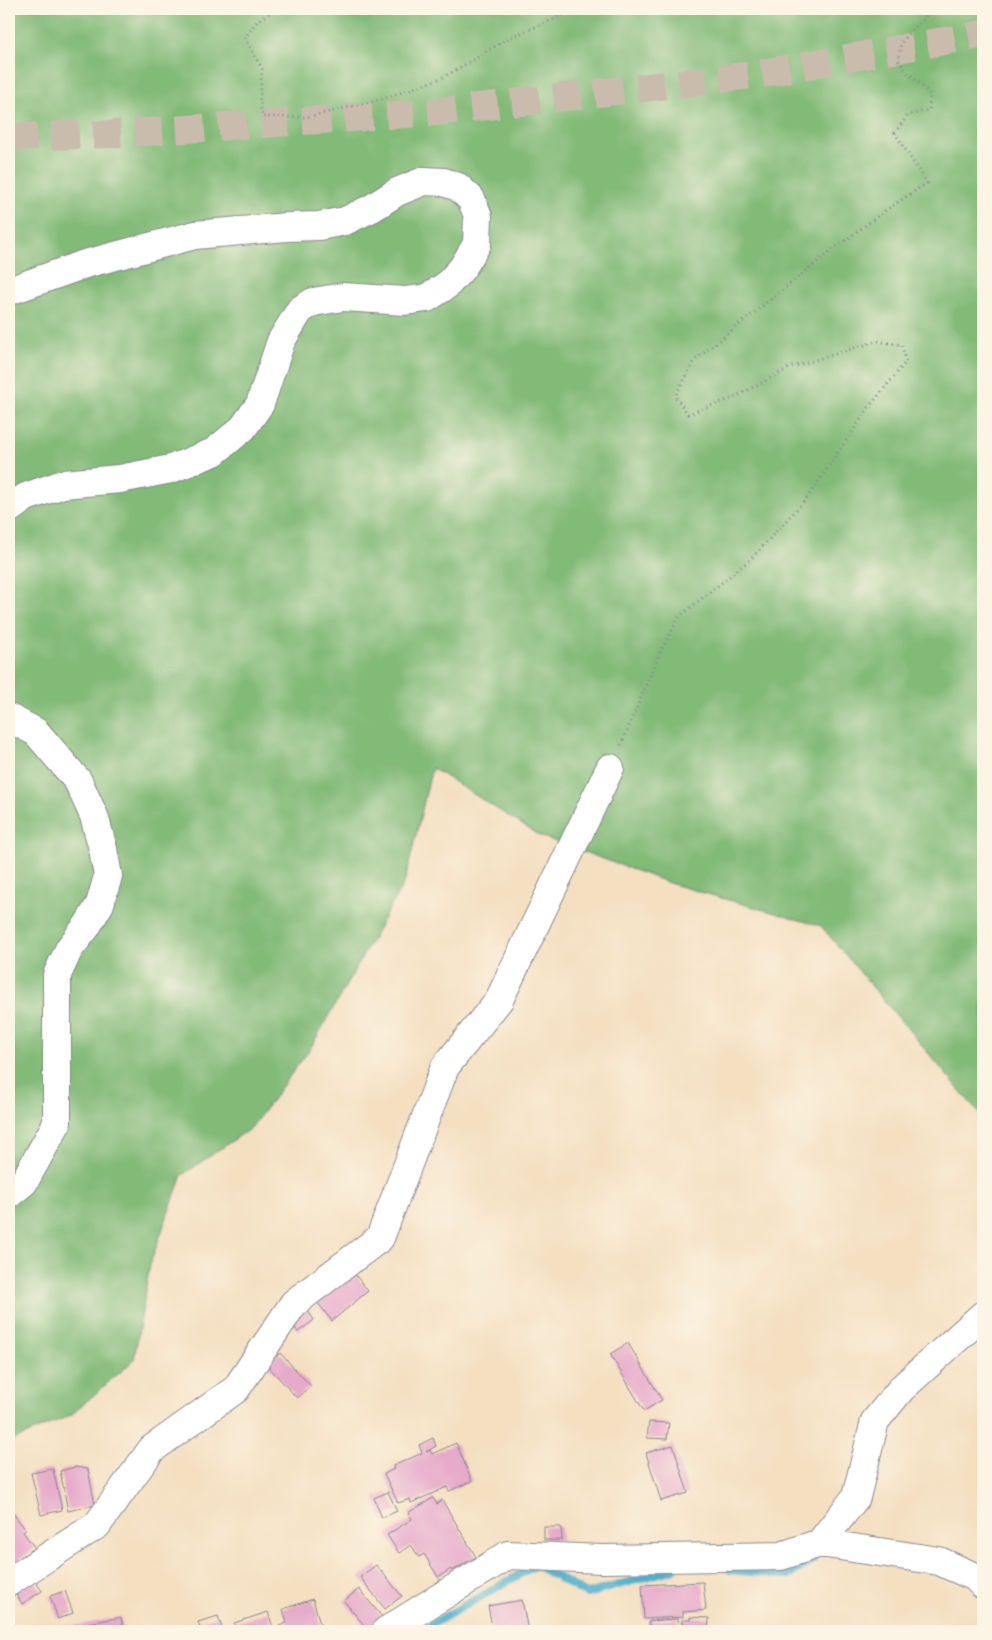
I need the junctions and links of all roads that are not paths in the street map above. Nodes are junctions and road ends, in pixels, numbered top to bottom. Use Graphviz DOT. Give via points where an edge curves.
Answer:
graph roads {
  1 [pos="9,291"];
  2 [pos="9,509"];
  3 [pos="9,718"];
  4 [pos="610,768"];
  5 [pos="9,1194"];
  6 [pos="983,1315"];
  7 [pos="820,1543"];
  8 [pos="9,1582"];
  9 [pos="983,1585"];
  10 [pos="386,1631"];
  1 -- 2 [label="street" via="85,264 195,235 319,226 345,221 424,181 458,187 471,199 478,216 477,244 464,267 447,286 427,298 406,302 343,297 313,302 300,310 280,340 260,404 242,428 214,452 171,469 120,479 62,484 26,497"];
  3 -- 5 [label="street" via="36,732 78,781 94,816 108,876 100,904 69,949 57,975 56,1123 24,1182"];
  4 -- 8 [label="street" via="498,1000 445,1066 380,1238 294,1303 236,1388 152,1449 96,1525"];
  6 -- 7 [label="street" via="902,1388 875,1421 856,1497"];
  7 -- 9 [label="street" via="939,1561 976,1577"];
  7 -- 10 [label="street" via="781,1556 602,1559 508,1555"];
}
